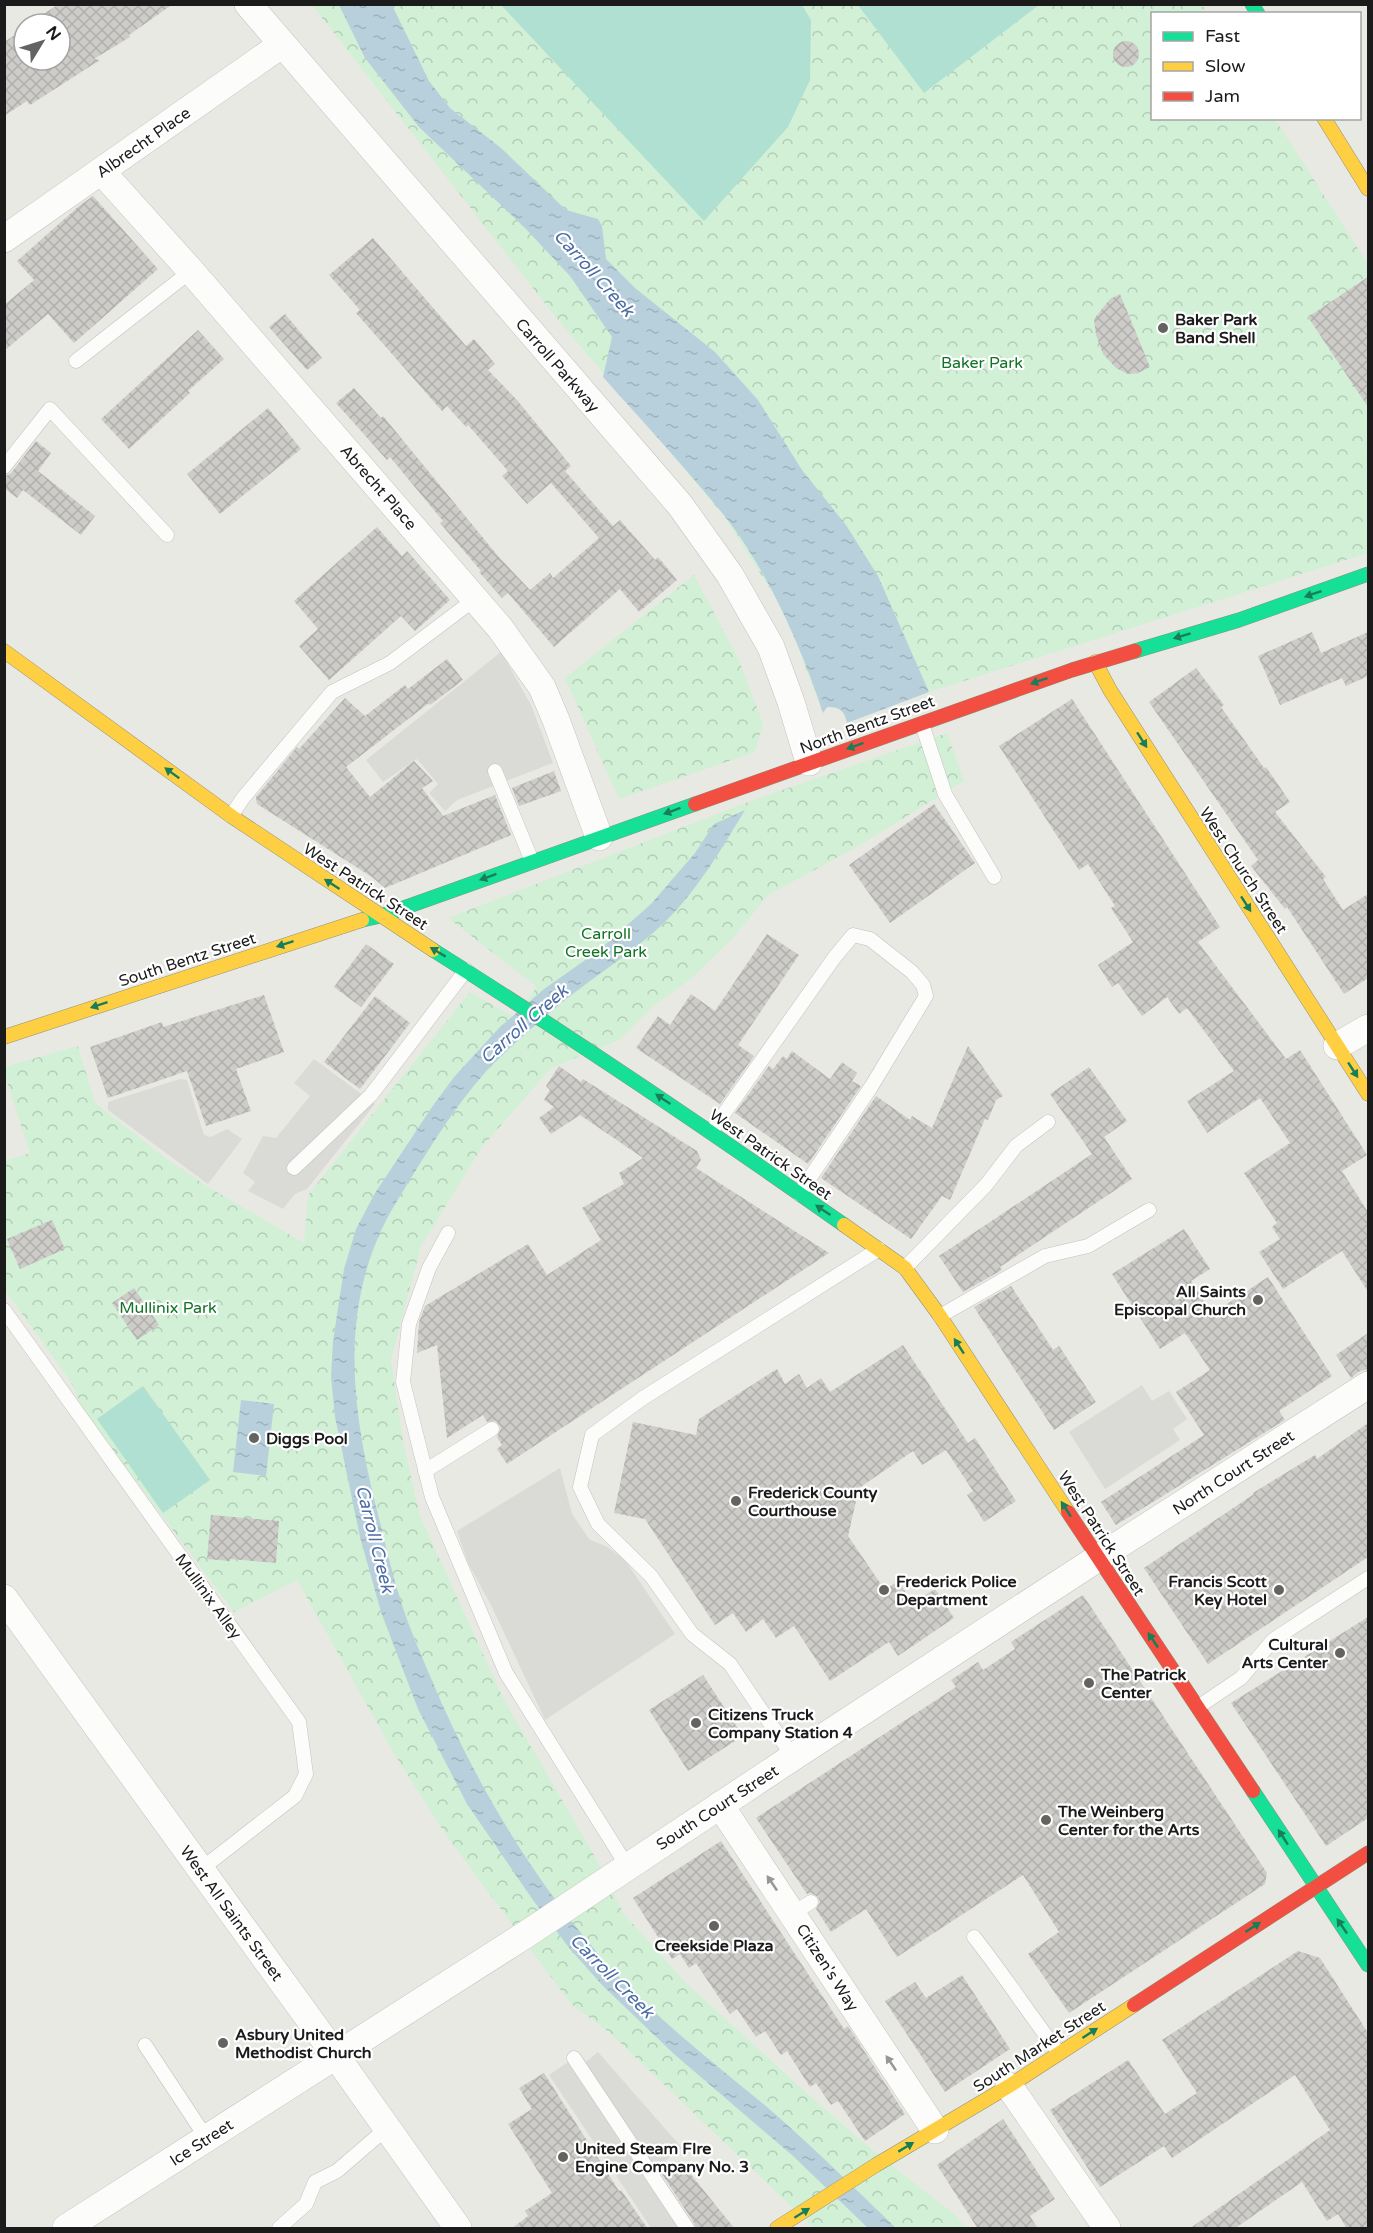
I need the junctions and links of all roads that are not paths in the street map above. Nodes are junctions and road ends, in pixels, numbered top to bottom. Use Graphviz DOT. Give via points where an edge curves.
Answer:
graph roads {
  1 [pos="248,4"];
  2 [pos="281,45"];
  3 [pos="1325,120"];
  4 [pos="102,172"];
  5 [pos="1368,189"];
  6 [pos="4,238"];
  7 [pos="191,271"];
  8 [pos="76,361"];
  9 [pos="4,467"];
  10 [pos="167,535"];
  11 [pos="1368,574"];
  12 [pos="475,598"];
  13 [pos="4,651"];
  14 [pos="1095,662"];
  15 [pos="921,722"];
  16 [pos="808,762"];
  17 [pos="495,771"];
  18 [pos="231,816"];
  19 [pos="599,837"];
  20 [pos="532,861"];
  21 [pos="994,877"];
  22 [pos="381,916"];
  23 [pos="466,969"];
  24 [pos="1368,1028"];
  25 [pos="4,1037"];
  26 [pos="1337,1046"];
  27 [pos="1368,1095"];
  28 [pos="1048,1122"];
  29 [pos="711,1132"];
  30 [pos="294,1168"];
  31 [pos="799,1194"];
  32 [pos="1149,1210"];
  33 [pos="448,1233"];
  34 [pos="879,1249"];
  35 [pos="905,1269"];
  36 [pos="4,1310"];
  37 [pos="940,1316"];
  38 [pos="1368,1386"];
  39 [pos="492,1429"];
  40 [pos="425,1471"];
  41 [pos="1098,1558"];
  42 [pos="1368,1578"];
  43 [pos="4,1598"];
  44 [pos="1198,1707"];
  45 [pos="793,1757"];
  46 [pos="720,1805"];
  47 [pos="1368,1853"];
  48 [pos="627,1866"];
  49 [pos="200,1870"];
  50 [pos="1316,1886"];
  51 [pos="974,1937"];
  52 [pos="1368,1965"];
  53 [pos="145,2045"];
  54 [pos="1059,2054"];
  55 [pos="336,2056"];
  56 [pos="574,2058"];
  57 [pos="1009,2086"];
  58 [pos="387,2128"];
  59 [pos="935,2130"];
  60 [pos="207,2139"];
  61 [pos="66,2229"];
  62 [pos="279,2229"];
  63 [pos="458,2229"];
  64 [pos="687,2229"];
  65 [pos="777,2229"];
  66 [pos="1107,2229"];
  1 -- 2 [label="street, Carroll Parkway"];
  2 -- 4 [label="street, Albrecht Place"];
  2 -- 16 [label="street, Carroll Parkway" via="680,506 730,575 771,646"];
  3 -- 5 [label="main road"];
  4 -- 6 [label="street, Albrecht Place"];
  4 -- 7 [label="street, Abrecht Place"];
  7 -- 8 [label="lane"];
  7 -- 12 [label="street, Abrecht Place"];
  9 -- 10 [label="lane" via="50,409"];
  11 -- 14 [label="main road, North Bentz Street, one-way" via="1239,620"];
  12 -- 18 [label="lane" via="390,663 333,692"];
  12 -- 19 [label="street, Abrecht Place" via="542,687"];
  18 -- 13 [label="main road, West Patrick Street, one-way"];
  14 -- 15 [label="main road, North Bentz Street, one-way"];
  14 -- 26 [label="main road, West Church Street, one-way"];
  15 -- 16 [label="main road, North Bentz Street, one-way"];
  15 -- 21 [label="lane" via="945,794"];
  16 -- 19 [label="main road, North Bentz Street, one-way"];
  17 -- 20 [label="lane"];
  22 -- 18 [label="main road, West Patrick Street, one-way"];
  19 -- 20 [label="main road, North Bentz Street"];
  20 -- 22 [label="main road, North Bentz Street, one-way"];
  23 -- 22 [label="main road, West Patrick Street, one-way"];
  22 -- 25 [label="main road, South Bentz Street, one-way" via="349,923"];
  29 -- 23 [label="main road, West Patrick Street, one-way"];
  23 -- 30 [label="lane" via="371,1095"];
  24 -- 26 [label="street"];
  26 -- 27 [label="main road, West Church Street, one-way"];
  28 -- 35 [label="lane" via="1016,1146 986,1185"];
  29 -- 31 [label="main road, West Patrick Street"];
  29 -- 31 [label="lane" via="846,942 853,935 870,939 912,972 926,996"];
  34 -- 31 [label="main road, West Patrick Street, one-way"];
  32 -- 37 [label="lane" via="1088,1246 1045,1256"];
  33 -- 40 [label="lane" via="429,1268 409,1324 403,1382"];
  34 -- 35 [label="main road, West Patrick Street"];
  34 -- 45 [label="lane" via="643,1398 592,1435 580,1486 598,1524 651,1576 692,1634 730,1664"];
  35 -- 37 [label="main road, West Patrick Street"];
  36 -- 49 [label="lane, Mullinix Alley" via="299,1722 306,1774 295,1796"];
  41 -- 37 [label="main road, West Patrick Street, one-way"];
  38 -- 41 [label="street, North Court Street"];
  39 -- 40 [label="lane"];
  40 -- 48 [label="lane" via="432,1497 506,1672"];
  44 -- 41 [label="main road, West Patrick Street, one-way"];
  41 -- 45 [label="street, South Court Street"];
  42 -- 44 [label="lane" via="1273,1640 1241,1678"];
  43 -- 49 [label="street, West All Saints Street"];
  50 -- 44 [label="main road, West Patrick Street, one-way"];
  45 -- 46 [label="street, South Court Street"];
  46 -- 48 [label="street, South Court Street"];
  59 -- 46 [label="street, Citizen's Way, one-way" via="802,1908"];
  47 -- 50 [label="main road, South Market Street"];
  48 -- 55 [label="street, South Court Street"];
  49 -- 55 [label="street, West All Saints Street"];
  52 -- 50 [label="main road, West Patrick Street, one-way"];
  54 -- 50 [label="main road, South Market Street, one-way"];
  51 -- 54 [label="lane"];
  53 -- 60 [label="lane"];
  54 -- 57 [label="main road, South Market Street"];
  55 -- 58 [label="street, West All Saints Street"];
  55 -- 60 [label="street, Ice Street"];
  56 -- 64 [label="lane"];
  57 -- 59 [label="main road, South Market Street"];
  57 -- 66 [label="street"];
  58 -- 62 [label="lane" via="337,2170 315,2182 306,2204"];
  58 -- 63 [label="street, West All Saints Street"];
  65 -- 59 [label="main road, South Market Street, one-way"];
  60 -- 61 [label="street, Ice Street"];
}
